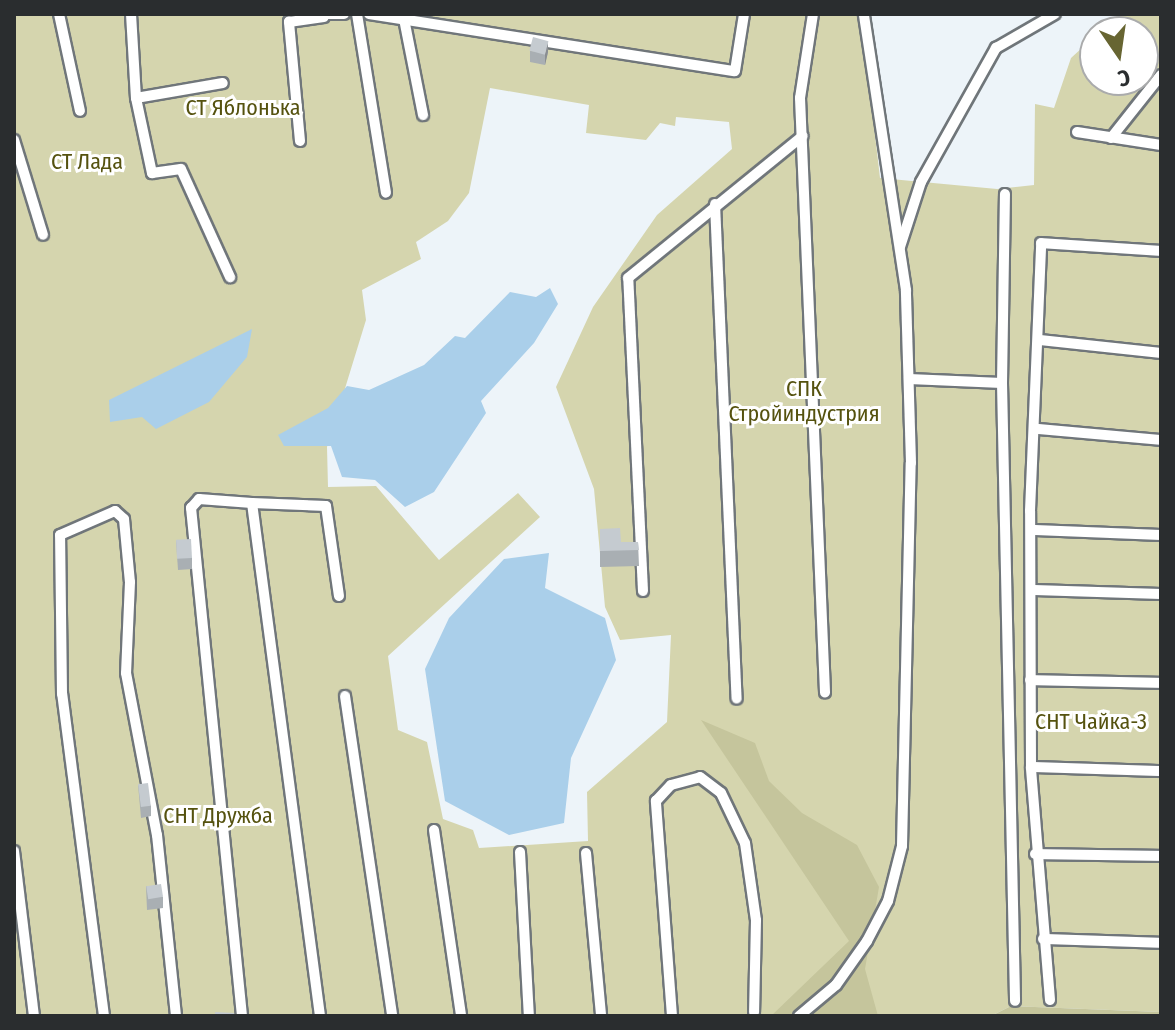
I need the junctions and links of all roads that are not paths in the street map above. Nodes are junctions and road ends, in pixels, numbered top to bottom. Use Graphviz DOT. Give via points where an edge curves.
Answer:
graph roads {
  1 [pos="59,14"];
  2 [pos="131,14"];
  3 [pos="344,14"];
  4 [pos="357,14"];
  5 [pos="369,14"];
  6 [pos="744,14"];
  7 [pos="813,14"];
  8 [pos="864,14"];
  9 [pos="1055,14"];
  10 [pos="324,16"];
  11 [pos="404,19"];
  12 [pos="1161,75"];
  13 [pos="223,83"];
  14 [pos="136,98"];
  15 [pos="80,111"];
  16 [pos="423,115"];
  17 [pos="1077,132"];
  18 [pos="803,136"];
  19 [pos="1111,138"];
  20 [pos="14,140"];
  21 [pos="300,141"];
  22 [pos="1161,145"];
  23 [pos="386,193"];
  24 [pos="1005,194"];
  25 [pos="715,204"];
  26 [pos="43,235"];
  27 [pos="900,249"];
  28 [pos="1161,251"];
  29 [pos="230,277"];
  30 [pos="1040,340"];
  31 [pos="1161,353"];
  32 [pos="909,379"];
  33 [pos="1002,383"];
  34 [pos="1038,429"];
  35 [pos="1161,440"];
  36 [pos="252,503"];
  37 [pos="1035,530"];
  38 [pos="1161,535"];
  39 [pos="1034,590"];
  40 [pos="643,591"];
  41 [pos="1161,594"];
  42 [pos="339,596"];
  43 [pos="1030,680"];
  44 [pos="1161,683"];
  45 [pos="825,692"];
  46 [pos="345,696"];
  47 [pos="737,699"];
  48 [pos="1031,767"];
  49 [pos="1161,771"];
  50 [pos="434,830"];
  51 [pos="14,851"];
  52 [pos="520,852"];
  53 [pos="586,853"];
  54 [pos="1035,854"];
  55 [pos="1161,856"];
  56 [pos="1043,939"];
  57 [pos="1161,943"];
  58 [pos="1050,1000"];
  59 [pos="1015,1001"];
  60 [pos="754,1012"];
  61 [pos="34,1016"];
  62 [pos="104,1016"];
  63 [pos="176,1016"];
  64 [pos="242,1016"];
  65 [pos="320,1016"];
  66 [pos="392,1016"];
  67 [pos="461,1016"];
  68 [pos="529,1016"];
  69 [pos="601,1016"];
  70 [pos="672,1016"];
  71 [pos="799,1016"];
  1 -- 15 [label="street"];
  2 -- 14 [label="street"];
  3 -- 10 [label="street"];
  4 -- 23 [label="street"];
  5 -- 11 [label="street"];
  6 -- 11 [label="street" via="735,71"];
  7 -- 18 [label="street" via="800,98"];
  8 -- 27 [label="street"];
  9 -- 27 [label="street" via="996,48 921,182"];
  10 -- 21 [label="street" via="289,22"];
  11 -- 16 [label="street"];
  12 -- 19 [label="street"];
  13 -- 14 [label="street"];
  14 -- 29 [label="street" via="152,173 181,169"];
  17 -- 19 [label="street"];
  18 -- 25 [label="street"];
  18 -- 45 [label="street"];
  19 -- 22 [label="street"];
  20 -- 26 [label="street"];
  24 -- 33 [label="street"];
  25 -- 40 [label="street" via="628,278"];
  25 -- 47 [label="street"];
  27 -- 32 [label="street"];
  28 -- 30 [label="street" via="1041,243"];
  30 -- 31 [label="street"];
  30 -- 34 [label="street"];
  32 -- 33 [label="street"];
  32 -- 71 [label="street" via="902,846 888,901 867,941 836,985"];
  33 -- 59 [label="street"];
  34 -- 35 [label="street"];
  34 -- 37 [label="street"];
  36 -- 42 [label="street" via="326,506"];
  36 -- 64 [label="street" via="199,499 191,508"];
  36 -- 65 [label="street"];
  37 -- 38 [label="street"];
  37 -- 39 [label="street"];
  39 -- 41 [label="street"];
  39 -- 43 [label="street"];
  43 -- 44 [label="street"];
  43 -- 48 [label="street"];
  46 -- 66 [label="street"];
  48 -- 49 [label="street"];
  48 -- 54 [label="street"];
  50 -- 67 [label="street"];
  51 -- 61 [label="street"];
  52 -- 68 [label="street"];
  53 -- 69 [label="street"];
  54 -- 55 [label="street"];
  54 -- 56 [label="street"];
  56 -- 57 [label="street"];
  56 -- 58 [label="street"];
  60 -- 70 [label="street" via="756,920 745,843 721,793 700,777 671,785 656,801"];
  62 -- 63 [label="street" via="101,949 62,694 60,535 72,524 115,511 124,519 126,673 157,835"];
}
